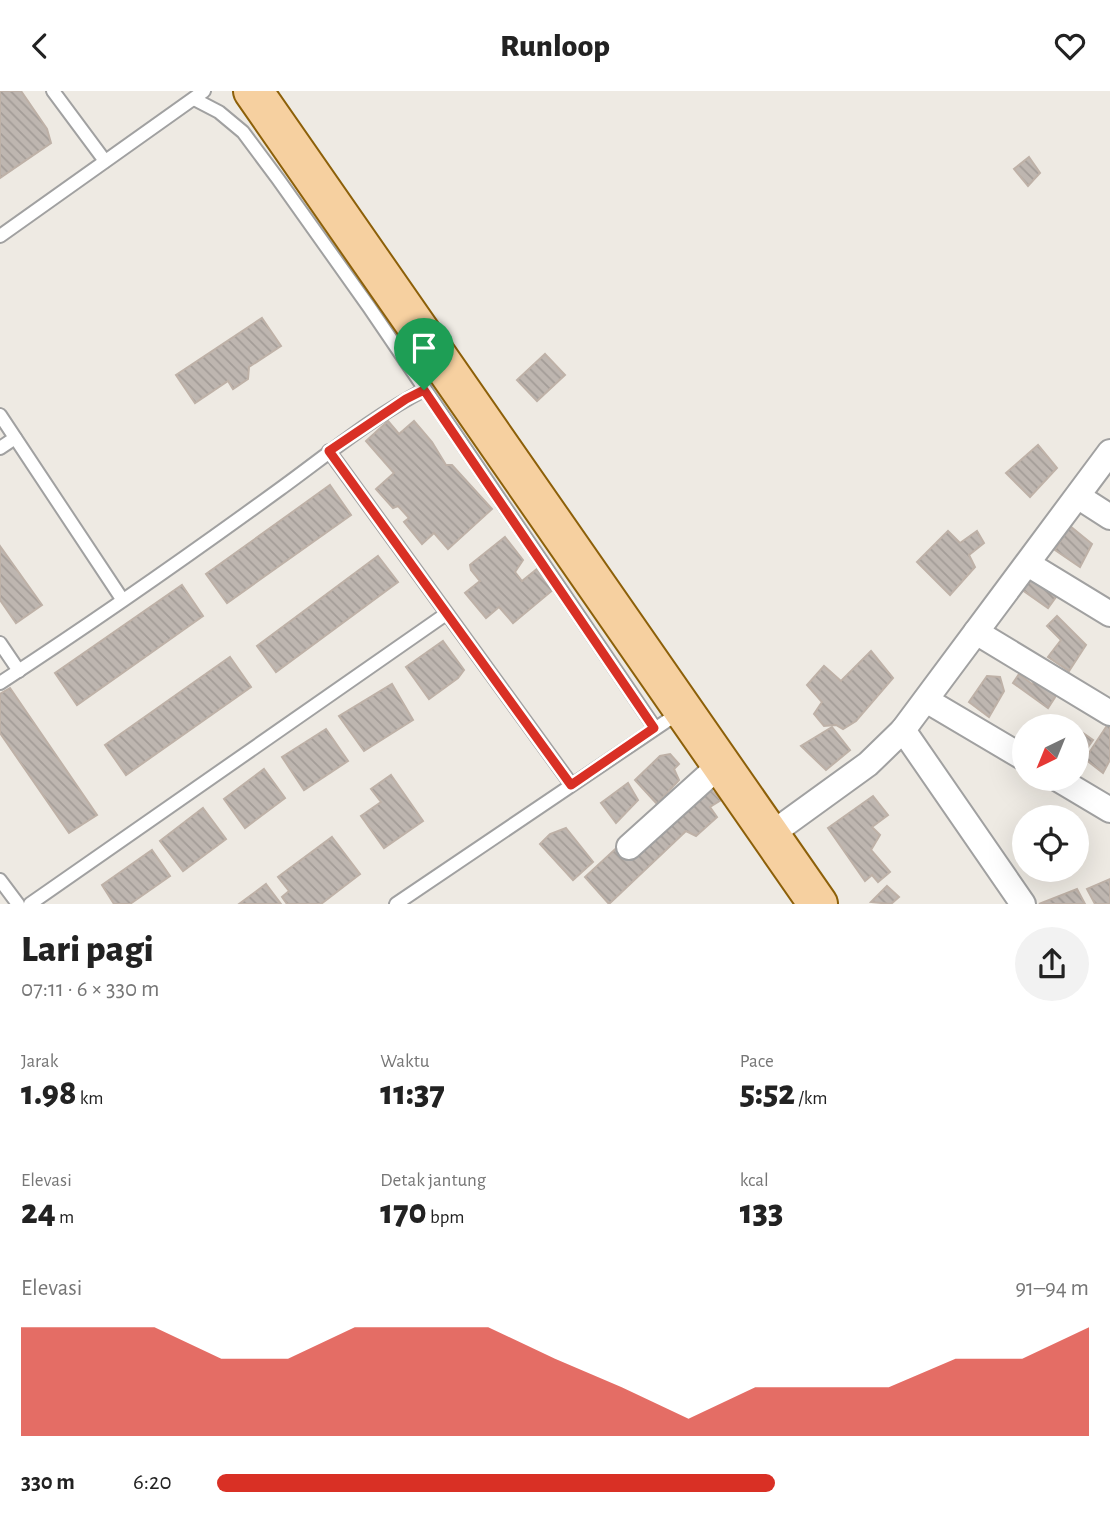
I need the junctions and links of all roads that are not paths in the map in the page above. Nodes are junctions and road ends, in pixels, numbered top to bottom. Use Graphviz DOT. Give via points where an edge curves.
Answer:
graph roads {
  1 [pos="53,91"];
  2 [pos="254,91"];
  3 [pos="199,95"];
  4 [pos="104,161"];
  5 [pos="0,236"];
  6 [pos="424,390"];
  7 [pos="0,415"];
  8 [pos="15,437"];
  9 [pos="0,448"];
  10 [pos="329,451"];
  11 [pos="1110,452"];
  12 [pos="1079,497"];
  13 [pos="1110,517"];
  14 [pos="1028,564"];
  15 [pos="122,599"];
  16 [pos="446,614"];
  17 [pos="1110,614"];
  18 [pos="976,632"];
  19 [pos="0,643"];
  20 [pos="19,671"];
  21 [pos="0,683"];
  22 [pos="926,700"];
  23 [pos="1110,713"];
  24 [pos="669,719"];
  25 [pos="903,730"];
  26 [pos="1012,751"];
  27 [pos="721,764"];
  28 [pos="571,785"];
  29 [pos="1078,791"];
  30 [pos="1110,810"];
  31 [pos="770,835"];
  32 [pos="629,848"];
  33 [pos="0,880"];
  34 [pos="18,904"];
  35 [pos="30,904"];
  36 [pos="396,904"];
  37 [pos="817,904"];
  38 [pos="1023,904"];
  1 -- 4 [label="lane"];
  2 -- 24 [label="main road"];
  3 -- 4 [label="lane"];
  3 -- 6 [label="lane" via="243,132"];
  4 -- 5 [label="lane"];
  6 -- 10 [label="lane"];
  6 -- 24 [label="lane"];
  7 -- 8 [label="lane"];
  8 -- 9 [label="lane"];
  8 -- 15 [label="lane"];
  10 -- 15 [label="lane"];
  10 -- 16 [label="lane"];
  11 -- 12 [label="street"];
  12 -- 13 [label="street"];
  12 -- 14 [label="street"];
  14 -- 17 [label="street"];
  14 -- 18 [label="street"];
  15 -- 20 [label="lane"];
  16 -- 28 [label="lane"];
  16 -- 35 [label="lane"];
  18 -- 22 [label="street"];
  18 -- 23 [label="street"];
  19 -- 20 [label="lane"];
  20 -- 21 [label="lane"];
  22 -- 25 [label="street"];
  22 -- 26 [label="street"];
  24 -- 27 [label="main road"];
  24 -- 28 [label="lane"];
  25 -- 31 [label="street" via="868,764"];
  25 -- 38 [label="street"];
  27 -- 31 [label="main road"];
  27 -- 32 [label="street"];
  28 -- 36 [label="lane"];
  29 -- 30 [label="street"];
  31 -- 37 [label="main road"];
  33 -- 34 [label="lane"];
}
